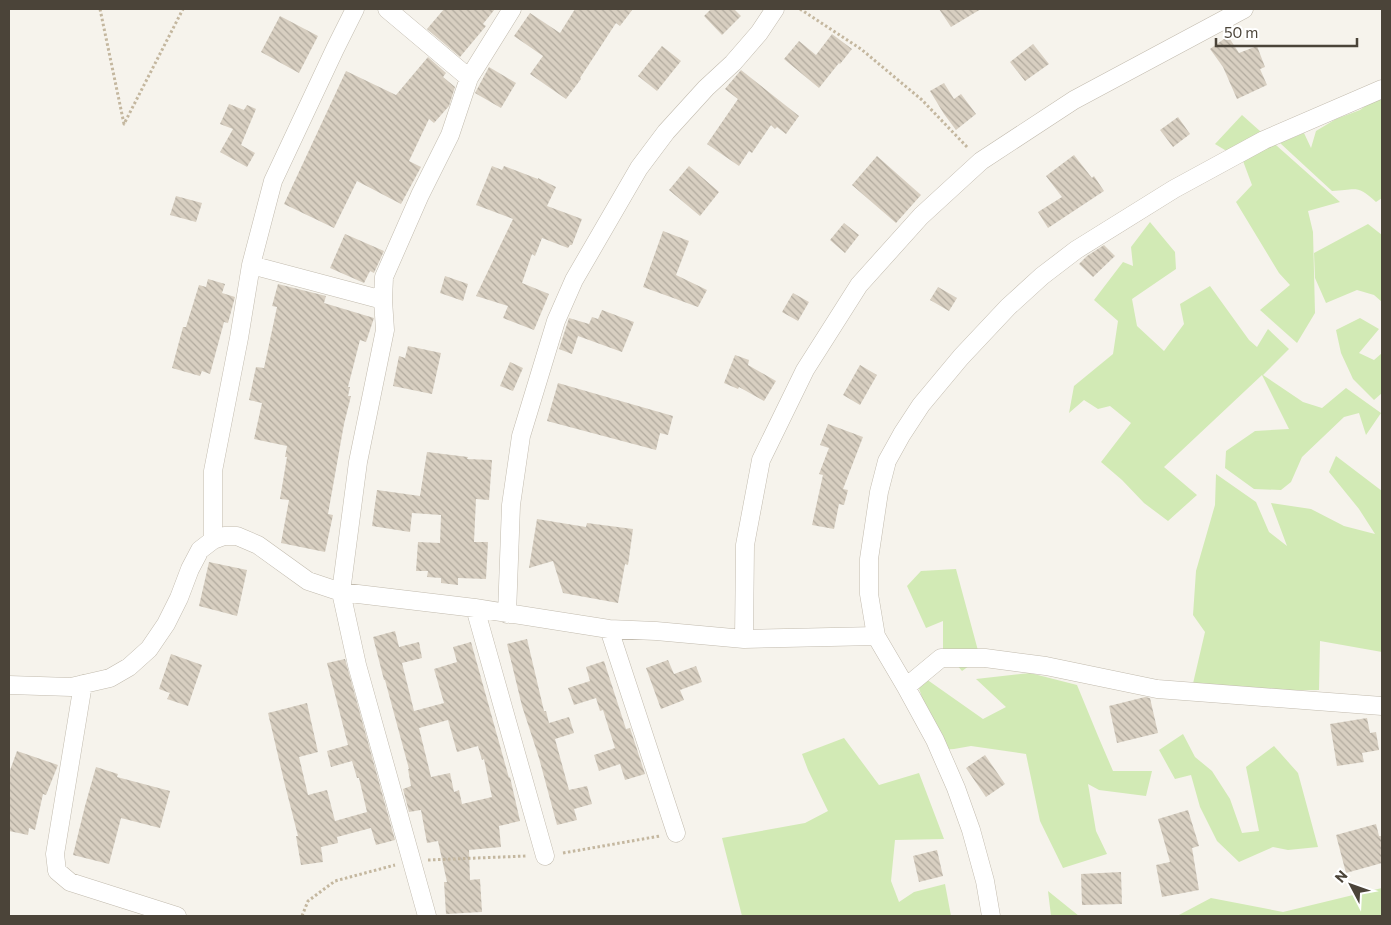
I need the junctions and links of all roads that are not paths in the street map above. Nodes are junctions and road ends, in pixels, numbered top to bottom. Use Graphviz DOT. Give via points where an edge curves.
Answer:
graph roads {
  1 [pos="355,9"];
  2 [pos="387,9"];
  3 [pos="512,9"];
  4 [pos="775,9"];
  5 [pos="1244,9"];
  6 [pos="469,78"];
  7 [pos="1382,89"];
  8 [pos="251,265"];
  9 [pos="382,300"];
  10 [pos="213,540"];
  11 [pos="341,592"];
  12 [pos="475,608"];
  13 [pos="507,614"];
  14 [pos="609,629"];
  15 [pos="876,636"];
  16 [pos="744,639"];
  17 [pos="83,684"];
  18 [pos="9,685"];
  19 [pos="906,687"];
  20 [pos="1382,706"];
  21 [pos="676,833"];
  22 [pos="545,856"];
  23 [pos="177,916"];
  24 [pos="427,916"];
  25 [pos="991,916"];
  1 -- 8 [label="street" via="273,181"];
  2 -- 6 [label="street"];
  3 -- 6 [label="street"];
  4 -- 13 [label="street" via="753,41 666,132 639,168 574,280 556,322 520,436 511,506"];
  5 -- 16 [label="street" via="1074,100 981,161 921,216 859,285 805,370 761,460 745,545"];
  6 -- 9 [label="street" via="450,134 384,277"];
  7 -- 15 [label="street" via="1264,140 1174,189 1076,250 1008,307 960,357 921,405 887,461 878,492 869,559 869,594"];
  8 -- 9 [label="street"];
  8 -- 10 [label="street" via="213,470"];
  9 -- 11 [label="street" via="385,330 358,462"];
  10 -- 11 [label="street" via="236,536 258,545 308,581"];
  10 -- 17 [label="street" via="200,550 166,624 150,648 110,678"];
  11 -- 12 [label="street"];
  11 -- 24 [label="street" via="357,665"];
  12 -- 13 [label="street"];
  12 -- 22 [label="street"];
  13 -- 14 [label="street"];
  14 -- 16 [label="street"];
  14 -- 21 [label="street"];
  15 -- 16 [label="street"];
  15 -- 19 [label="street"];
  17 -- 18 [label="street" via="71,687"];
  17 -- 23 [label="street" via="55,854 57,871 70,882"];
  19 -- 20 [label="street" via="941,658 985,658 1046,666 1157,689"];
  19 -- 25 [label="street" via="935,740 962,805 985,881"];
}
